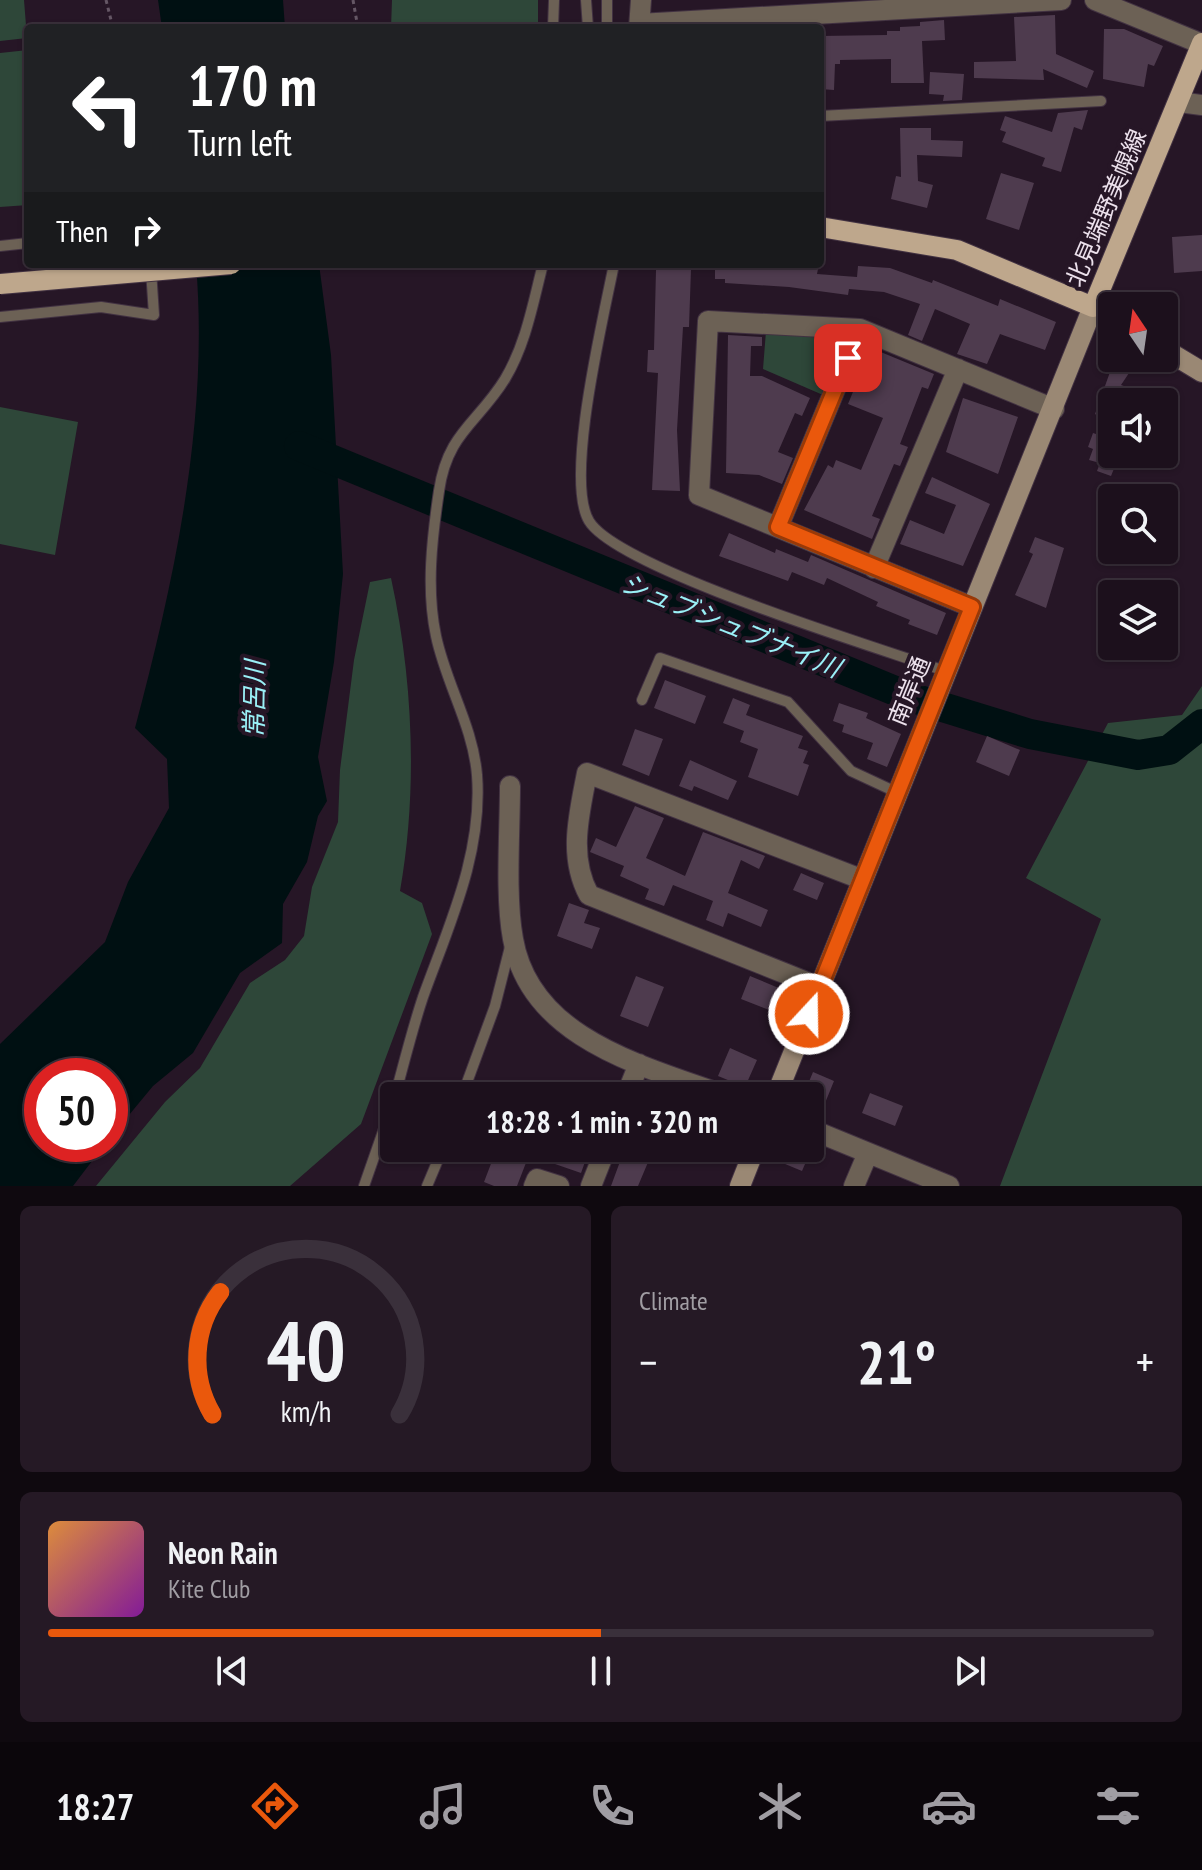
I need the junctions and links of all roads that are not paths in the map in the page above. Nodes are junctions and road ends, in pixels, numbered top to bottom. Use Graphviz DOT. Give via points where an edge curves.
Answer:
graph roads {
  1 [pos="554,0"];
  2 [pos="586,0"];
  3 [pos="607,0"];
  4 [pos="641,0"];
  5 [pos="1061,0"];
  6 [pos="1095,0"];
  7 [pos="946,4"];
  8 [pos="553,24"];
  9 [pos="588,24"];
  10 [pos="607,24"];
  11 [pos="639,24"];
  12 [pos="667,24"];
  13 [pos="1202,44"];
  14 [pos="1101,101"];
  15 [pos="1179,102"];
  16 [pos="1202,105"];
  17 [pos="824,116"];
  18 [pos="824,228"];
  19 [pos="24,243"];
  20 [pos="0,246"];
  21 [pos="151,268"];
  22 [pos="185,268"];
  23 [pos="542,268"];
  24 [pos="613,268"];
  25 [pos="0,284"];
  26 [pos="1093,307"];
  27 [pos="1098,310"];
  28 [pos="0,317"];
  29 [pos="860,329"];
  30 [pos="1178,357"];
  31 [pos="958,369"];
  32 [pos="1202,371"];
  33 [pos="1054,409"];
  34 [pos="778,527"];
  35 [pos="874,568"];
  36 [pos="972,607"];
  37 [pos="943,677"];
  38 [pos="642,700"];
  39 [pos="510,786"];
  40 [pos="896,792"];
  41 [pos="861,879"];
  42 [pos="512,938"];
  43 [pos="819,987"];
  44 [pos="639,1064"];
  45 [pos="398,1082"];
  46 [pos="467,1082"];
  47 [pos="632,1082"];
  48 [pos="688,1082"];
  49 [pos="782,1082"];
  50 [pos="824,1135"];
  51 [pos="380,1139"];
  52 [pos="868,1153"];
  53 [pos="437,1162"];
  54 [pos="600,1162"];
  55 [pos="749,1162"];
  56 [pos="364,1186"];
  57 [pos="427,1186"];
  58 [pos="534,1186"];
  59 [pos="559,1186"];
  60 [pos="591,1186"];
  61 [pos="740,1186"];
  62 [pos="854,1186"];
  63 [pos="949,1186"];
  1 -- 8 [label="lane"];
  2 -- 9 [label="lane"];
  3 -- 10 [label="lane"];
  4 -- 11 [label="street"];
  5 -- 7 [label="street"];
  6 -- 13 [label="street"];
  7 -- 12 [label="street"];
  13 -- 15 [label="main road, 北見端野美幌線"];
  14 -- 17 [label="lane"];
  15 -- 16 [label="street"];
  15 -- 26 [label="main road, 北見端野美幌線"];
  18 -- 26 [label="main road, 北見端野美幌線" via="957,250"];
  19 -- 20 [label="lane"];
  21 -- 28 [label="lane" via="154,315 101,307"];
  22 -- 25 [label="main road, bridge"];
  23 -- 45 [label="lane" via="520,352 446,456 439,488 431,592 436,636 468,729 477,774 477,827 465,880"];
  24 -- 37 [label="lane" via="587,416 582,474 589,521 638,554 746,603"];
  26 -- 27 [label="main road"];
  26 -- 33 [label="main road, 南岸通"];
  29 -- 31 [label="street"];
  29 -- 34 [label="street"];
  29 -- 34 [label="street" via="708,321 699,495"];
  30 -- 32 [label="main road"];
  31 -- 33 [label="street"];
  31 -- 35 [label="street"];
  33 -- 36 [label="main road, 南岸通"];
  34 -- 35 [label="street"];
  35 -- 36 [label="street"];
  36 -- 37 [label="main road, 南岸通"];
  37 -- 40 [label="main road, 南岸通"];
  38 -- 40 [label="lane" via="660,658 788,702 851,771"];
  39 -- 42 [label="street"];
  40 -- 41 [label="main road, 南岸通"];
  41 -- 43 [label="main road, 南岸通"];
  41 -- 43 [label="street" via="587,773 577,828 578,874 589,895"];
  42 -- 44 [label="street" via="523,975 546,1008 597,1046"];
  42 -- 46 [label="lane"];
  43 -- 49 [label="main road, 南岸通"];
  44 -- 47 [label="street"];
  44 -- 48 [label="street"];
  50 -- 52 [label="street"];
  51 -- 56 [label="lane"];
  52 -- 62 [label="street"];
  52 -- 63 [label="street"];
  53 -- 57 [label="lane"];
  54 -- 60 [label="street"];
  55 -- 61 [label="main road"];
  58 -- 59 [label="street" via="537,1179"];
}
